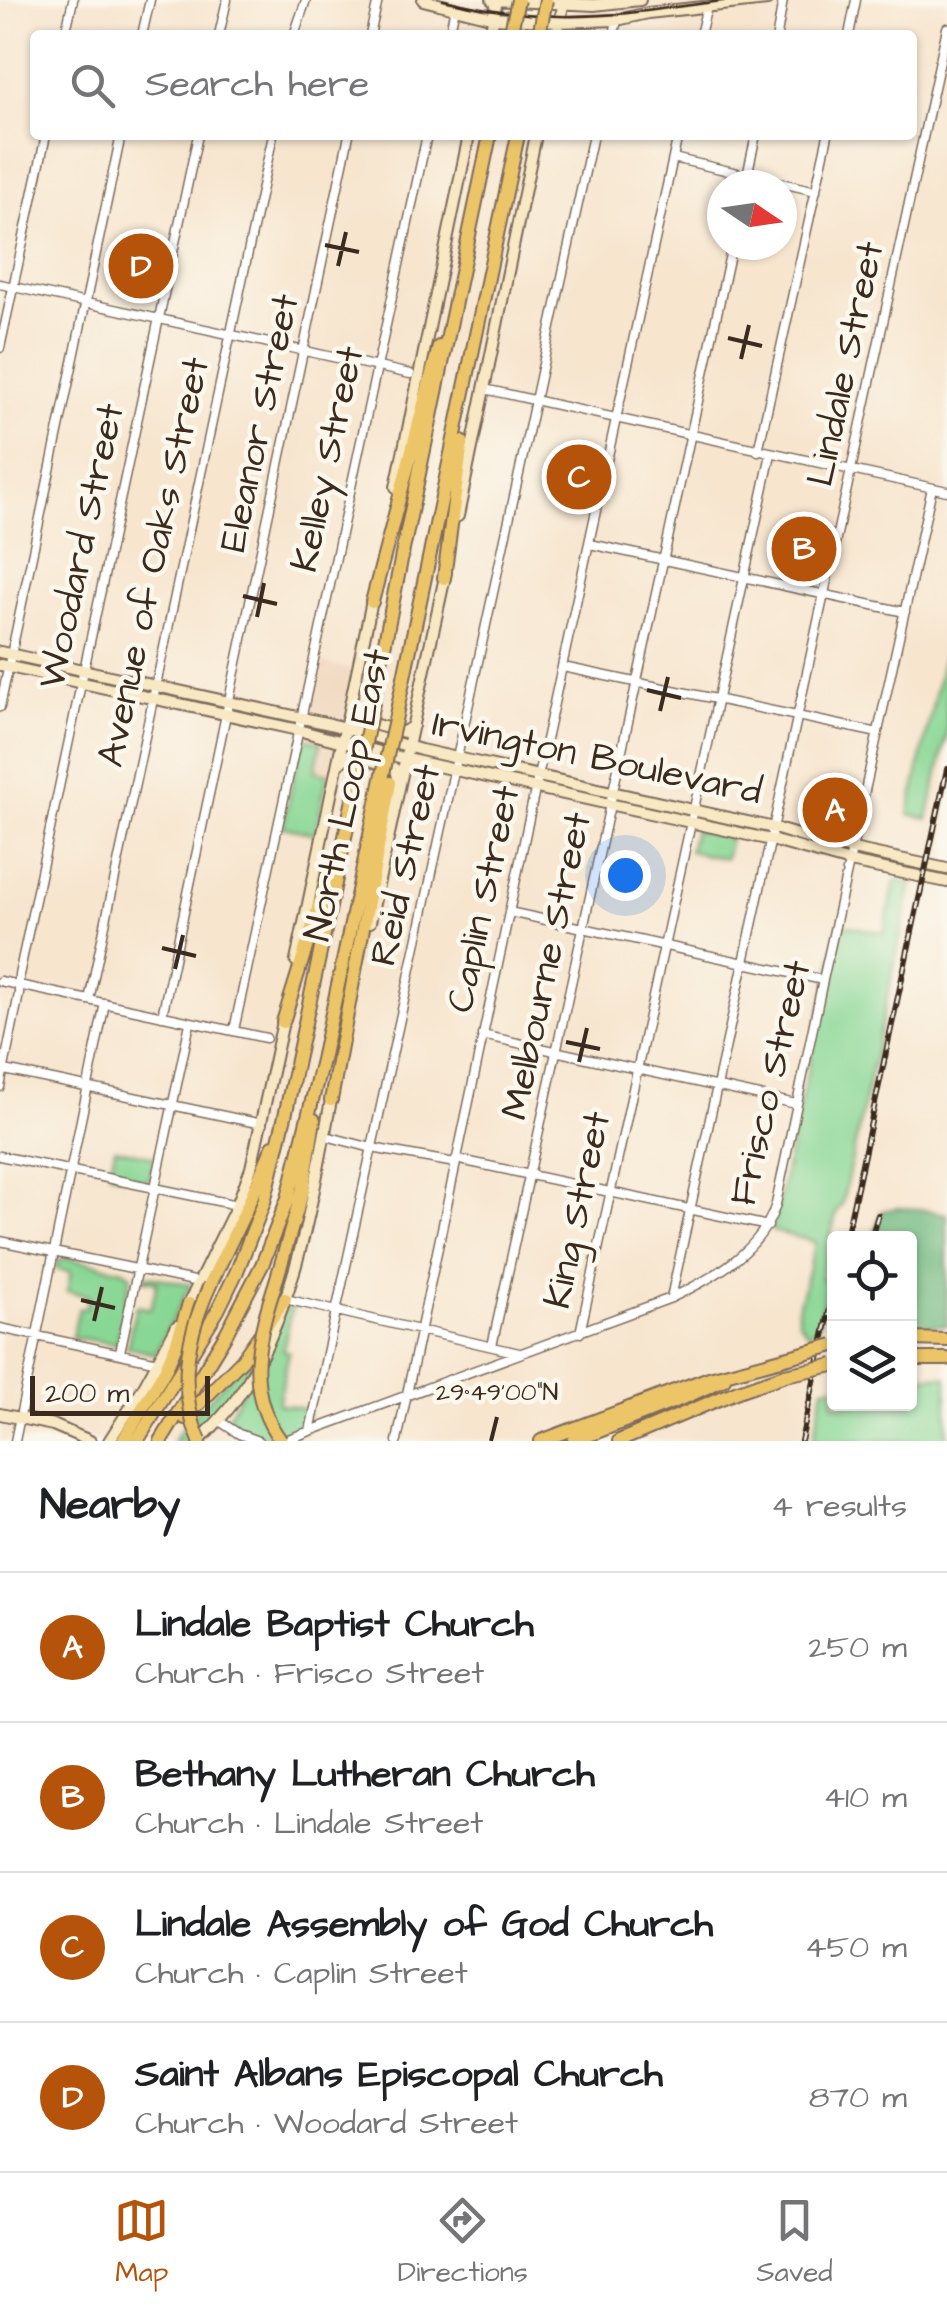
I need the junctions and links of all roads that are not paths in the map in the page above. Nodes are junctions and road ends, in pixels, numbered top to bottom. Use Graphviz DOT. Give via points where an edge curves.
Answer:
graph roads {
  1 [pos="73,0"];
  2 [pos="150,0"];
  3 [pos="227,0"];
  4 [pos="306,0"];
  5 [pos="378,0"];
  6 [pos="423,0"];
  7 [pos="495,0"];
  8 [pos="518,0"];
  9 [pos="546,0"];
  10 [pos="640,0"];
  11 [pos="766,0"];
  12 [pos="783,0"];
  13 [pos="856,0"];
  14 [pos="564,2"];
  15 [pos="707,6"];
  16 [pos="455,8"];
  17 [pos="494,18"];
  18 [pos="617,20"];
  19 [pos="559,22"];
  20 [pos="947,28"];
  21 [pos="67,30"];
  22 [pos="143,30"];
  23 [pos="221,30"];
  24 [pos="296,30"];
  25 [pos="371,30"];
  26 [pos="450,30"];
  27 [pos="491,30"];
  28 [pos="511,30"];
  29 [pos="540,30"];
  30 [pos="558,30"];
  31 [pos="615,30"];
  32 [pos="701,30"];
  33 [pos="778,30"];
  34 [pos="850,30"];
  35 [pos="45,140"];
  36 [pos="120,140"];
  37 [pos="197,140"];
  38 [pos="272,140"];
  39 [pos="348,140"];
  40 [pos="426,140"];
  41 [pos="468,140"];
  42 [pos="489,140"];
  43 [pos="517,140"];
  44 [pos="535,140"];
  45 [pos="592,140"];
  46 [pos="677,140"];
  47 [pos="755,140"];
  48 [pos="827,140"];
  49 [pos="673,158"];
  50 [pos="713,170"];
  51 [pos="748,170"];
  52 [pos="797,188"];
  53 [pos="816,191"];
  54 [pos="729,260"];
  55 [pos="461,273"];
  56 [pos="0,284"];
  57 [pos="13,287"];
  58 [pos="485,294"];
  59 [pos="86,303"];
  60 [pos="158,318"];
  61 [pos="231,335"];
  62 [pos="0,348"];
  63 [pos="304,350"];
  64 [pos="376,366"];
  65 [pos="410,374"];
  66 [pos="484,389"];
  67 [pos="535,401"];
  68 [pos="617,420"];
  69 [pos="690,436"];
  70 [pos="758,451"];
  71 [pos="771,454"];
  72 [pos="852,470"];
  73 [pos="932,488"];
  74 [pos="946,488"];
  75 [pos="590,544"];
  76 [pos="664,559"];
  77 [pos="744,577"];
  78 [pos="444,578"];
  79 [pos="825,594"];
  80 [pos="372,602"];
  81 [pos="905,612"];
  82 [pos="6,653"];
  83 [pos="4,666"];
  84 [pos="563,667"];
  85 [pos="82,677"];
  86 [pos="638,683"];
  87 [pos="156,686"];
  88 [pos="153,699"];
  89 [pos="718,699"];
  90 [pos="229,702"];
  91 [pos="350,704"];
  92 [pos="0,707"];
  93 [pos="226,715"];
  94 [pos="798,715"];
  95 [pos="300,718"];
  96 [pos="403,723"];
  97 [pos="345,728"];
  98 [pos="298,730"];
  99 [pos="878,733"];
  100 [pos="343,741"];
  101 [pos="407,753"];
  102 [pos="456,764"];
  103 [pos="337,768"];
  104 [pos="392,779"];
  105 [pos="356,783"];
  106 [pos="537,783"];
  107 [pos="612,799"];
  108 [pos="692,816"];
  109 [pos="772,834"];
  110 [pos="853,849"];
  111 [pos="879,854"];
  112 [pos="850,862"];
  113 [pos="876,868"];
  114 [pos="947,869"];
  115 [pos="947,882"];
  116 [pos="509,912"];
  117 [pos="584,928"];
  118 [pos="664,946"];
  119 [pos="743,962"];
  120 [pos="823,980"];
  121 [pos="0,981"];
  122 [pos="19,985"];
  123 [pos="89,1000"];
  124 [pos="105,1004"];
  125 [pos="162,1016"];
  126 [pos="190,1022"];
  127 [pos="284,1022"];
  128 [pos="234,1030"];
  129 [pos="482,1035"];
  130 [pos="266,1038"];
  131 [pos="557,1051"];
  132 [pos="322,1060"];
  133 [pos="637,1068"];
  134 [pos="2,1069"];
  135 [pos="717,1086"];
  136 [pos="0,1087"];
  137 [pos="87,1088"];
  138 [pos="331,1100"];
  139 [pos="796,1104"];
  140 [pos="172,1105"];
  141 [pos="285,1116"];
  142 [pos="262,1124"];
  143 [pos="326,1136"];
  144 [pos="372,1148"];
  145 [pos="0,1156"];
  146 [pos="455,1161"];
  147 [pos="70,1170"];
  148 [pos="530,1174"];
  149 [pos="154,1187"];
  150 [pos="610,1191"];
  151 [pos="237,1205"];
  152 [pos="690,1209"];
  153 [pos="768,1226"];
  154 [pos="0,1241"];
  155 [pos="55,1252"];
  156 [pos="138,1269"];
  157 [pos="205,1284"];
  158 [pos="671,1298"];
  159 [pos="285,1299"];
  160 [pos="189,1304"];
  161 [pos="337,1310"];
  162 [pos="0,1328"];
  163 [pos="419,1330"];
  164 [pos="580,1333"];
  165 [pos="36,1336"];
  166 [pos="917,1339"];
  167 [pos="947,1340"];
  168 [pos="492,1346"];
  169 [pos="827,1348"];
  170 [pos="120,1352"];
  171 [pos="523,1354"];
  172 [pos="947,1358"];
  173 [pos="917,1359"];
  174 [pos="158,1362"];
  175 [pos="827,1366"];
  176 [pos="744,1369"];
  177 [pos="404,1398"];
  178 [pos="0,1414"];
  179 [pos="20,1418"];
  180 [pos="218,1420"];
  181 [pos="310,1431"];
  182 [pos="125,1436"];
  183 [pos="15,1441"];
  184 [pos="90,1441"];
  185 [pos="110,1441"];
  186 [pos="162,1441"];
  187 [pos="200,1441"];
  188 [pos="258,1441"];
  189 [pos="282,1441"];
  190 [pos="397,1441"];
  191 [pos="541,1441"];
  192 [pos="574,1441"];
  193 [pos="619,1441"];
  1 -- 21 [label="street"];
  2 -- 22 [label="street"];
  3 -- 23 [label="street"];
  4 -- 24 [label="street"];
  5 -- 25 [label="street"];
  6 -- 16 [label="main road"];
  7 -- 14 [label="main road"];
  7 -- 17 [label="main road"];
  8 -- 28 [label="highway, bridge"];
  9 -- 29 [label="highway, bridge"];
  10 -- 14 [label="main road"];
  11 -- 15 [label="main road"];
  12 -- 33 [label="street"];
  13 -- 34 [label="street"];
  14 -- 19 [label="main road"];
  15 -- 18 [label="main road"];
  15 -- 32 [label="street"];
  16 -- 17 [label="main road"];
  16 -- 26 [label="street"];
  17 -- 19 [label="main road"];
  17 -- 27 [label="main road"];
  18 -- 19 [label="main road"];
  18 -- 31 [label="street"];
  19 -- 30 [label="main road"];
  20 -- 72 [label="street, Lindale Street"];
  35 -- 57 [label="street"];
  36 -- 59 [label="street"];
  37 -- 60 [label="street, Woodard Street"];
  38 -- 61 [label="street, Avenue of Oaks Street"];
  39 -- 63 [label="street, Eleanor Street"];
  40 -- 64 [label="street, Kelley Street"];
  41 -- 80 [label="main road"];
  42 -- 55 [label="highway, North Loop East"];
  43 -- 58 [label="highway, North Loop East"];
  44 -- 66 [label="main road"];
  45 -- 67 [label="street, Reid Street"];
  46 -- 49 [label="street, Caplin Street"];
  47 -- 51 [label="street"];
  48 -- 53 [label="street"];
  49 -- 50 [label="street"];
  49 -- 68 [label="street, Caplin Street"];
  52 -- 53 [label="street"];
  53 -- 70 [label="street"];
  54 -- 69 [label="street, Melbourne Street"];
  55 -- 80 [label="highway"];
  55 -- 105 [label="highway, North Loop East, bridge"];
  56 -- 57 [label="street"];
  57 -- 59 [label="street"];
  57 -- 62 [label="street"];
  58 -- 78 [label="highway"];
  58 -- 96 [label="highway, North Loop East" via="399,698"];
  59 -- 60 [label="street"];
  59 -- 82 [label="street"];
  60 -- 61 [label="street"];
  60 -- 85 [label="street, Woodard Street"];
  61 -- 63 [label="street"];
  61 -- 87 [label="street, Avenue of Oaks Street"];
  63 -- 64 [label="street"];
  63 -- 90 [label="street, Eleanor Street"];
  64 -- 65 [label="street"];
  64 -- 95 [label="street, Kelley Street"];
  66 -- 67 [label="street"];
  66 -- 78 [label="main road"];
  67 -- 68 [label="street"];
  67 -- 102 [label="street, Reid Street"];
  68 -- 69 [label="street"];
  68 -- 75 [label="street, Caplin Street"];
  69 -- 70 [label="street"];
  69 -- 76 [label="street, Melbourne Street"];
  70 -- 71 [label="street"];
  71 -- 72 [label="street"];
  71 -- 77 [label="street, King Street"];
  72 -- 73 [label="street"];
  72 -- 79 [label="street, Lindale Street"];
  73 -- 74 [label="street"];
  73 -- 81 [label="street, Frisco Street"];
  75 -- 76 [label="street"];
  75 -- 84 [label="street, Caplin Street"];
  76 -- 77 [label="street"];
  76 -- 86 [label="street, Melbourne Street"];
  77 -- 79 [label="street"];
  77 -- 89 [label="street, King Street"];
  78 -- 96 [label="main road"];
  79 -- 81 [label="street"];
  79 -- 94 [label="street, Lindale Street"];
  80 -- 91 [label="main road"];
  81 -- 99 [label="street, Frisco Street"];
  82 -- 83 [label="street"];
  82 -- 85 [label="main road, Irvington Boulevard"];
  83 -- 85 [label="main road, Irvington Boulevard"];
  83 -- 92 [label="street"];
  84 -- 86 [label="street"];
  84 -- 106 [label="street, Caplin Street"];
  85 -- 87 [label="main road, Irvington Boulevard"];
  85 -- 88 [label="main road, Irvington Boulevard"];
  85 -- 122 [label="street, Woodard Street"];
  86 -- 89 [label="street"];
  86 -- 107 [label="street, Melbourne Street"];
  87 -- 88 [label="street, Avenue of Oaks Street"];
  87 -- 90 [label="main road, Irvington Boulevard"];
  88 -- 93 [label="main road, Irvington Boulevard"];
  88 -- 123 [label="street, Avenue of Oaks Street"];
  89 -- 94 [label="street"];
  89 -- 108 [label="street, King Street"];
  90 -- 93 [label="street, Eleanor Street"];
  90 -- 95 [label="main road, Irvington Boulevard"];
  91 -- 96 [label="main road" via="360,719 404,732"];
  91 -- 97 [label="main road"];
  93 -- 98 [label="main road, Irvington Boulevard"];
  93 -- 125 [label="street, Eleanor Street"];
  94 -- 99 [label="street"];
  94 -- 109 [label="street, Lindale Street"];
  95 -- 97 [label="main road, Irvington Boulevard"];
  95 -- 98 [label="street, Kelley Street"];
  96 -- 101 [label="main road"];
  96 -- 104 [label="highway, North Loop East, bridge"];
  97 -- 100 [label="main road"];
  97 -- 101 [label="main road, Irvington Boulevard"];
  98 -- 100 [label="main road, Irvington Boulevard"];
  98 -- 128 [label="street, Kelley Street"];
  99 -- 110 [label="street, Frisco Street"];
  100 -- 101 [label="main road, Irvington Boulevard"];
  100 -- 103 [label="main road"];
  101 -- 102 [label="main road, Irvington Boulevard"];
  101 -- 104 [label="main road"];
  102 -- 106 [label="main road, Irvington Boulevard"];
  102 -- 144 [label="street, Reid Street"];
  103 -- 104 [label="main road" via="354,755 396,770"];
  103 -- 127 [label="main road"];
  104 -- 132 [label="highway, North Loop East"];
  104 -- 138 [label="highway"];
  105 -- 127 [label="highway"];
  105 -- 141 [label="highway, North Loop East"];
  106 -- 107 [label="main road, Irvington Boulevard"];
  106 -- 116 [label="street, Caplin Street"];
  107 -- 108 [label="main road, Irvington Boulevard"];
  107 -- 117 [label="street, Melbourne Street"];
  108 -- 109 [label="main road, Irvington Boulevard"];
  108 -- 118 [label="street, King Street"];
  109 -- 110 [label="main road, Irvington Boulevard"];
  109 -- 112 [label="main road, Irvington Boulevard"];
  109 -- 119 [label="street, Lindale Street"];
  110 -- 111 [label="main road, Irvington Boulevard"];
  110 -- 112 [label="street, Frisco Street"];
  111 -- 113 [label="main road"];
  111 -- 114 [label="main road, Irvington Boulevard"];
  112 -- 113 [label="main road, Irvington Boulevard"];
  112 -- 120 [label="street, Frisco Street"];
  113 -- 115 [label="main road, Irvington Boulevard"];
  116 -- 117 [label="street"];
  116 -- 129 [label="street, Caplin Street"];
  117 -- 118 [label="street"];
  117 -- 131 [label="street, Melbourne Street"];
  118 -- 119 [label="street"];
  118 -- 133 [label="street, King Street"];
  119 -- 120 [label="street"];
  119 -- 135 [label="street, Lindale Street"];
  120 -- 139 [label="street, Frisco Street"];
  121 -- 122 [label="street"];
  122 -- 123 [label="street"];
  122 -- 134 [label="street, Woodard Street"];
  123 -- 124 [label="street"];
  124 -- 125 [label="street"];
  124 -- 137 [label="street"];
  125 -- 126 [label="street"];
  126 -- 128 [label="street"];
  126 -- 140 [label="street"];
  127 -- 142 [label="main road"];
  128 -- 130 [label="street"];
  129 -- 131 [label="street"];
  129 -- 146 [label="street, Caplin Street"];
  131 -- 133 [label="street"];
  131 -- 148 [label="street, Melbourne Street"];
  132 -- 186 [label="highway, North Loop East" via="269,1249"];
  132 -- 189 [label="highway, bridge" via="303,1189 257,1350 266,1413"];
  133 -- 135 [label="street"];
  133 -- 150 [label="street, King Street"];
  134 -- 136 [label="street, Woodard Street"];
  134 -- 137 [label="street"];
  135 -- 139 [label="street"];
  135 -- 152 [label="street, Lindale Street"];
  137 -- 140 [label="street"];
  137 -- 147 [label="street"];
  138 -- 143 [label="main road"];
  139 -- 153 [label="street, Frisco Street"];
  140 -- 142 [label="street"];
  140 -- 149 [label="street"];
  141 -- 157 [label="highway" via="244,1214"];
  141 -- 182 [label="highway, North Loop East" via="264,1202 237,1271 210,1324"];
  142 -- 151 [label="main road"];
  143 -- 144 [label="street"];
  143 -- 159 [label="main road"];
  144 -- 146 [label="street"];
  144 -- 161 [label="street, Reid Street"];
  145 -- 147 [label="street"];
  146 -- 148 [label="street"];
  146 -- 163 [label="street, Caplin Street"];
  147 -- 149 [label="street"];
  147 -- 155 [label="street"];
  148 -- 150 [label="street"];
  148 -- 168 [label="street, Melbourne Street"];
  149 -- 151 [label="street"];
  149 -- 156 [label="street"];
  150 -- 152 [label="street"];
  150 -- 164 [label="street, King Street"];
  151 -- 157 [label="main road"];
  152 -- 153 [label="street"];
  152 -- 158 [label="street, Lindale Street"];
  153 -- 158 [label="street, Frisco Street" via="732,1262"];
  154 -- 155 [label="street"];
  155 -- 156 [label="street"];
  155 -- 165 [label="street"];
  156 -- 157 [label="street"];
  156 -- 170 [label="street"];
  157 -- 160 [label="main road"];
  157 -- 187 [label="highway, bridge" via="186,1360 187,1398"];
  158 -- 164 [label="street, Frisco Street"];
  159 -- 161 [label="street"];
  159 -- 180 [label="main road" via="266,1349"];
  159 -- 186 [label="highway" via="242,1360"];
  160 -- 174 [label="main road"];
  160 -- 182 [label="highway" via="165,1370"];
  161 -- 163 [label="street"];
  161 -- 181 [label="street, Reid Street"];
  162 -- 165 [label="street"];
  163 -- 168 [label="street"];
  163 -- 177 [label="street, Caplin Street"];
  164 -- 171 [label="street, Frisco Street"];
  165 -- 170 [label="street"];
  165 -- 179 [label="street"];
  166 -- 167 [label="highway"];
  168 -- 171 [label="street"];
  169 -- 176 [label="highway, bridge"];
  170 -- 174 [label="street"];
  171 -- 177 [label="street, Frisco Street"];
  172 -- 173 [label="highway"];
  174 -- 182 [label="main road"];
  175 -- 193 [label="highway, bridge" via="738,1391"];
  176 -- 191 [label="highway"];
  176 -- 192 [label="highway"];
  177 -- 181 [label="street, Frisco Street"];
  177 -- 190 [label="street, Caplin Street"];
  178 -- 179 [label="main road"];
  179 -- 183 [label="street"];
  179 -- 184 [label="main road"];
  180 -- 187 [label="main road"];
  180 -- 188 [label="street"];
  181 -- 189 [label="street, Frisco Street"];
  182 -- 185 [label="main road"];
}
